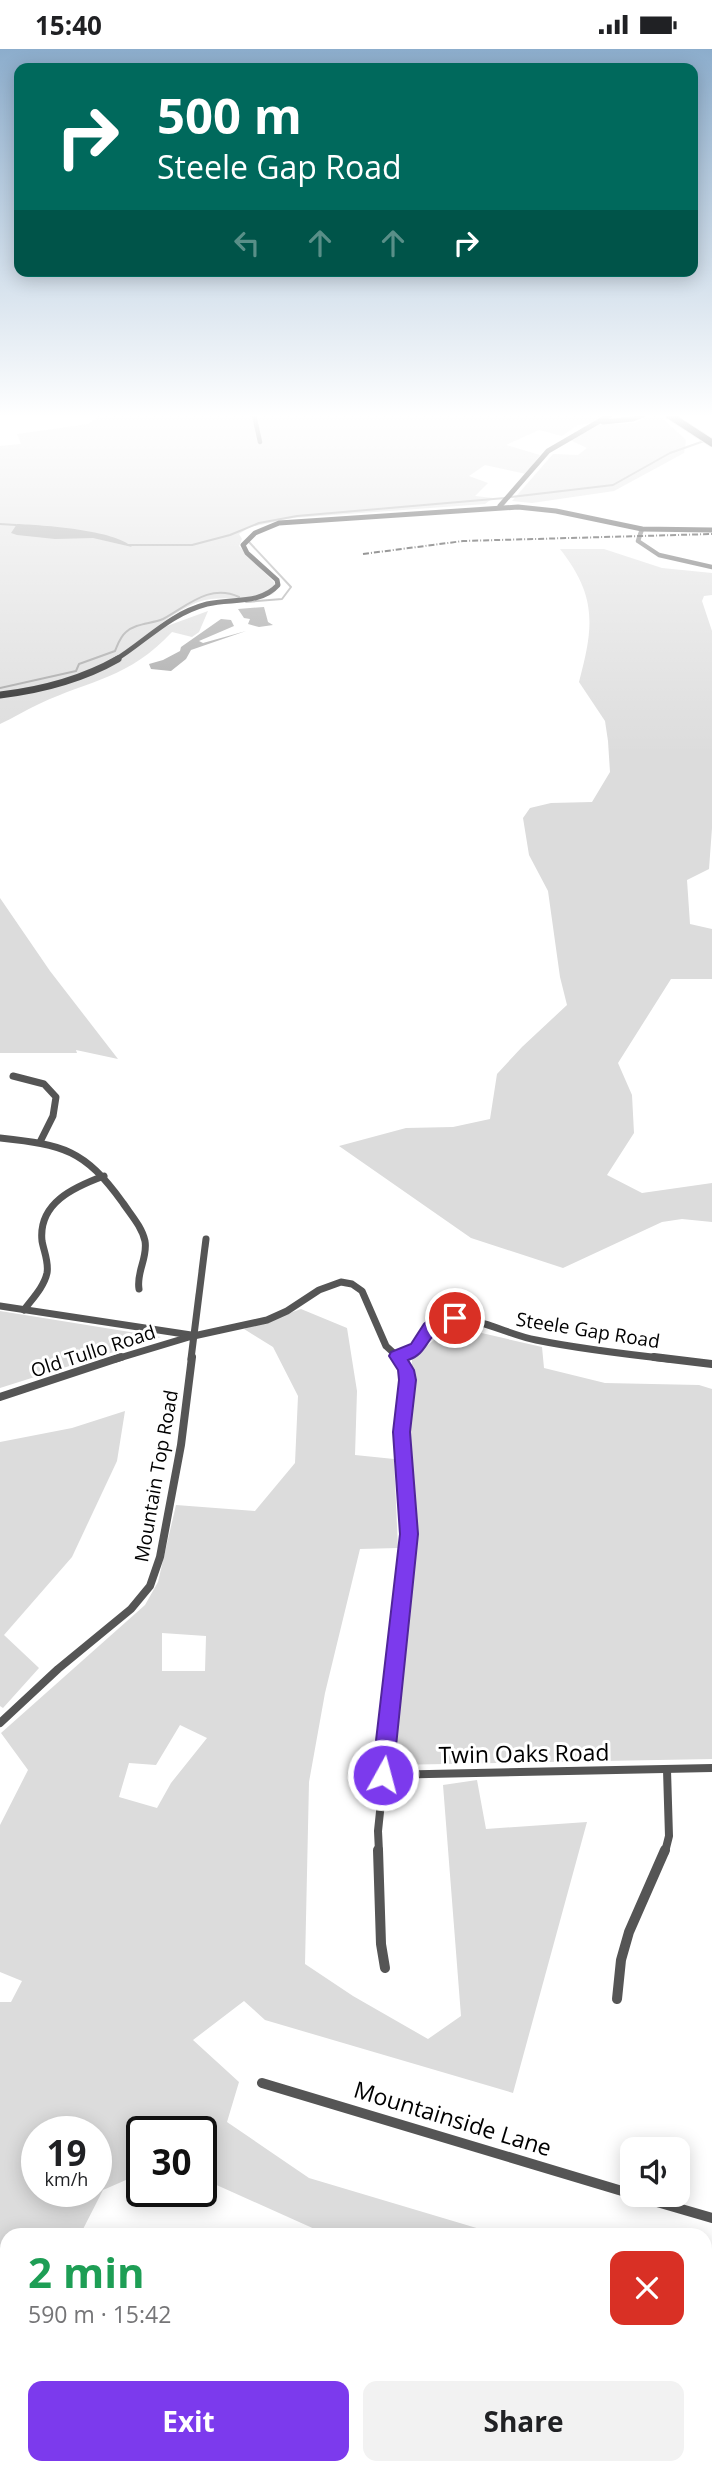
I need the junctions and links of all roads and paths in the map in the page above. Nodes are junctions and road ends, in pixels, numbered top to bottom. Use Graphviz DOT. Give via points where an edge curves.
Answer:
graph roads {
  1 [pos="267,528"];
  2 [pos="638,528"];
  3 [pos="642,529"];
  4 [pos="712,530"];
  5 [pos="712,567"];
  6 [pos="0,695"];
  7 [pos="13,1076"];
  8 [pos="0,1138"];
  9 [pos="40,1142"];
  10 [pos="104,1176"];
  11 [pos="206,1239"];
  12 [pos="139,1289"];
  13 [pos="0,1306"];
  14 [pos="24,1310"];
  15 [pos="195,1336"];
  16 [pos="397,1356"];
  17 [pos="712,1364"];
  18 [pos="0,1397"];
  19 [pos="0,1723"];
  20 [pos="712,1768"];
  21 [pos="667,1770"];
  22 [pos="383,1775"];
  23 [pos="385,1968"];
  24 [pos="617,1999"];
  25 [pos="262,2083"];
  26 [pos="620,2190"];
  27 [pos="675,2207"];
  28 [pos="712,2218"];
  1 -- 6 [label="street" via="243,545 278,582 272,592 197,607 91,673"];
  2 -- 3 [label="street"];
  3 -- 4 [label="street"];
  3 -- 5 [label="street" via="638,541 652,552"];
  7 -- 9 [label="street" via="49,1087 57,1099 57,1113"];
  8 -- 9 [label="street"];
  9 -- 10 [label="street" via="80,1155"];
  10 -- 12 [label="street" via="145,1240"];
  10 -- 14 [label="street" via="67,1192 46,1216 41,1235 46,1277"];
  11 -- 15 [label="street, Mountain Top Road"];
  13 -- 14 [label="street"];
  14 -- 15 [label="street"];
  15 -- 16 [label="street" via="281,1315 321,1289 349,1283 362,1291 386,1346"];
  15 -- 18 [label="street, Old Tullo Road"];
  15 -- 19 [label="street, Mountain Top Road" via="181,1445 160,1557 150,1586 131,1609"];
  16 -- 17 [label="street, Steele Gap Road" via="417,1348 436,1323 455,1318 539,1341"];
  16 -- 22 [label="street" via="407,1380 401,1432 409,1534"];
  20 -- 21 [label="street, Twin Oaks Road"];
  21 -- 22 [label="street, Twin Oaks Road"];
  21 -- 24 [label="street" via="668,1836 629,1932"];
  22 -- 23 [label="street" via="377,1863"];
  25 -- 26 [label="street, Mountainside Lane"];
  27 -- 28 [label="street, Mountainside Lane"];
}
